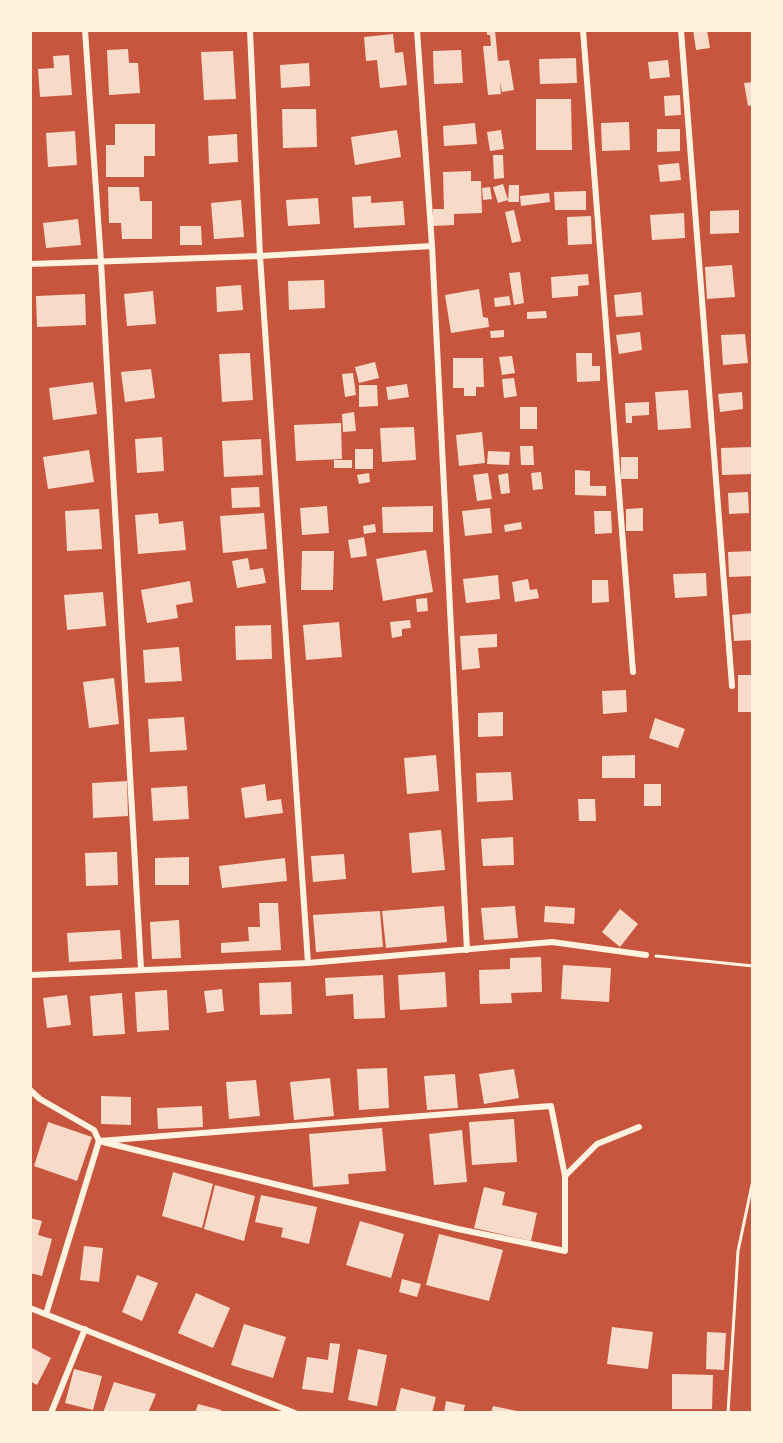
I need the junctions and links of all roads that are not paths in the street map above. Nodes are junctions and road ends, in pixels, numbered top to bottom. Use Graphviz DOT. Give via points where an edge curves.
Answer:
graph roads {
  1 [pos="85,30"];
  2 [pos="250,30"];
  3 [pos="417,30"];
  4 [pos="583,30"];
  5 [pos="681,30"];
  6 [pos="432,246"];
  7 [pos="260,256"];
  8 [pos="101,262"];
  9 [pos="30,264"];
  10 [pos="633,672"];
  11 [pos="732,686"];
  12 [pos="467,950"];
  13 [pos="646,955"];
  14 [pos="308,963"];
  15 [pos="141,969"];
  16 [pos="30,975"];
  17 [pos="30,1090"];
  18 [pos="639,1128"];
  19 [pos="99,1141"];
  20 [pos="565,1176"];
  21 [pos="30,1308"];
  22 [pos="46,1314"];
  23 [pos="85,1329"];
  24 [pos="51,1413"];
  25 [pos="295,1413"];
  1 -- 8 [label="street"];
  2 -- 7 [label="street"];
  3 -- 6 [label="street"];
  4 -- 10 [label="street"];
  5 -- 11 [label="street"];
  6 -- 7 [label="street"];
  6 -- 12 [label="street"];
  7 -- 8 [label="street"];
  7 -- 14 [label="street"];
  8 -- 9 [label="street"];
  8 -- 15 [label="street"];
  12 -- 13 [label="street" via="552,942"];
  12 -- 14 [label="street"];
  14 -- 15 [label="street"];
  15 -- 16 [label="street"];
  17 -- 19 [label="street" via="94,1130"];
  18 -- 20 [label="street" via="597,1144"];
  19 -- 20 [label="street" via="551,1106"];
  19 -- 20 [label="street" via="458,1229 565,1251"];
  19 -- 22 [label="street"];
  21 -- 22 [label="street"];
  22 -- 23 [label="street"];
  23 -- 24 [label="street"];
  23 -- 25 [label="street"];
}
